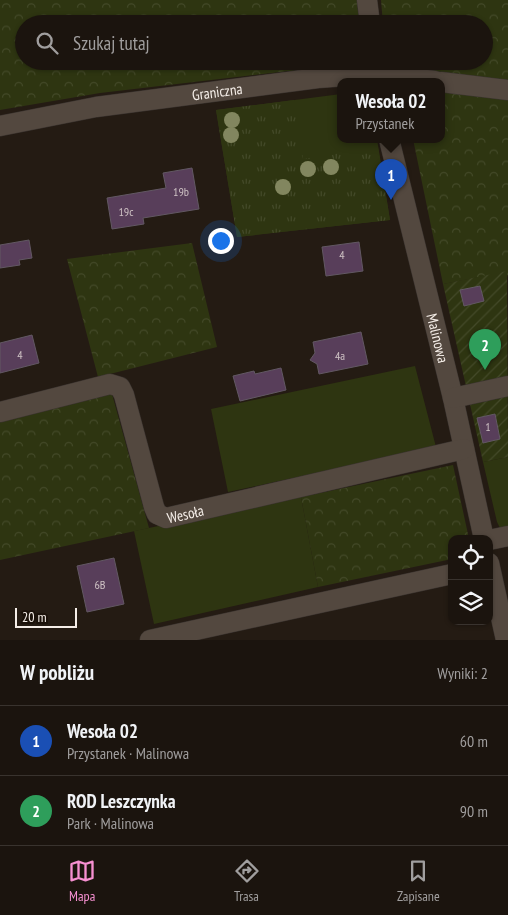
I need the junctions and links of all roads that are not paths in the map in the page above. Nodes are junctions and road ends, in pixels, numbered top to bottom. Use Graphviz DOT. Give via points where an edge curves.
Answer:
graph roads {
  1 [pos="367,0"];
  2 [pos="369,15"];
  3 [pos="375,72"];
  4 [pos="415,78"];
  5 [pos="445,82"];
  6 [pos="508,90"];
  7 [pos="0,126"];
  8 [pos="390,143"];
  9 [pos="508,386"];
  10 [pos="453,398"];
  11 [pos="0,412"];
  12 [pos="464,449"];
  13 [pos="483,535"];
  14 [pos="508,536"];
  15 [pos="493,539"];
  16 [pos="448,575"];
  17 [pos="492,580"];
  18 [pos="150,640"];
  19 [pos="506,640"];
  1 -- 2 [label="street"];
  3 -- 4 [label="street, Graniczna"];
  3 -- 7 [label="street, Graniczna" via="96,107"];
  5 -- 6 [label="street"];
  8 -- 10 [label="street, Malinowa"];
  9 -- 10 [label="street"];
  10 -- 12 [label="street, Malinowa"];
  11 -- 12 [label="street, Wesoła" via="110,384 120,387 154,507 157,514 166,518"];
  12 -- 13 [label="street, Malinowa"];
  14 -- 15 [label="street"];
  16 -- 18 [label="street"];
  17 -- 19 [label="street"];
}
